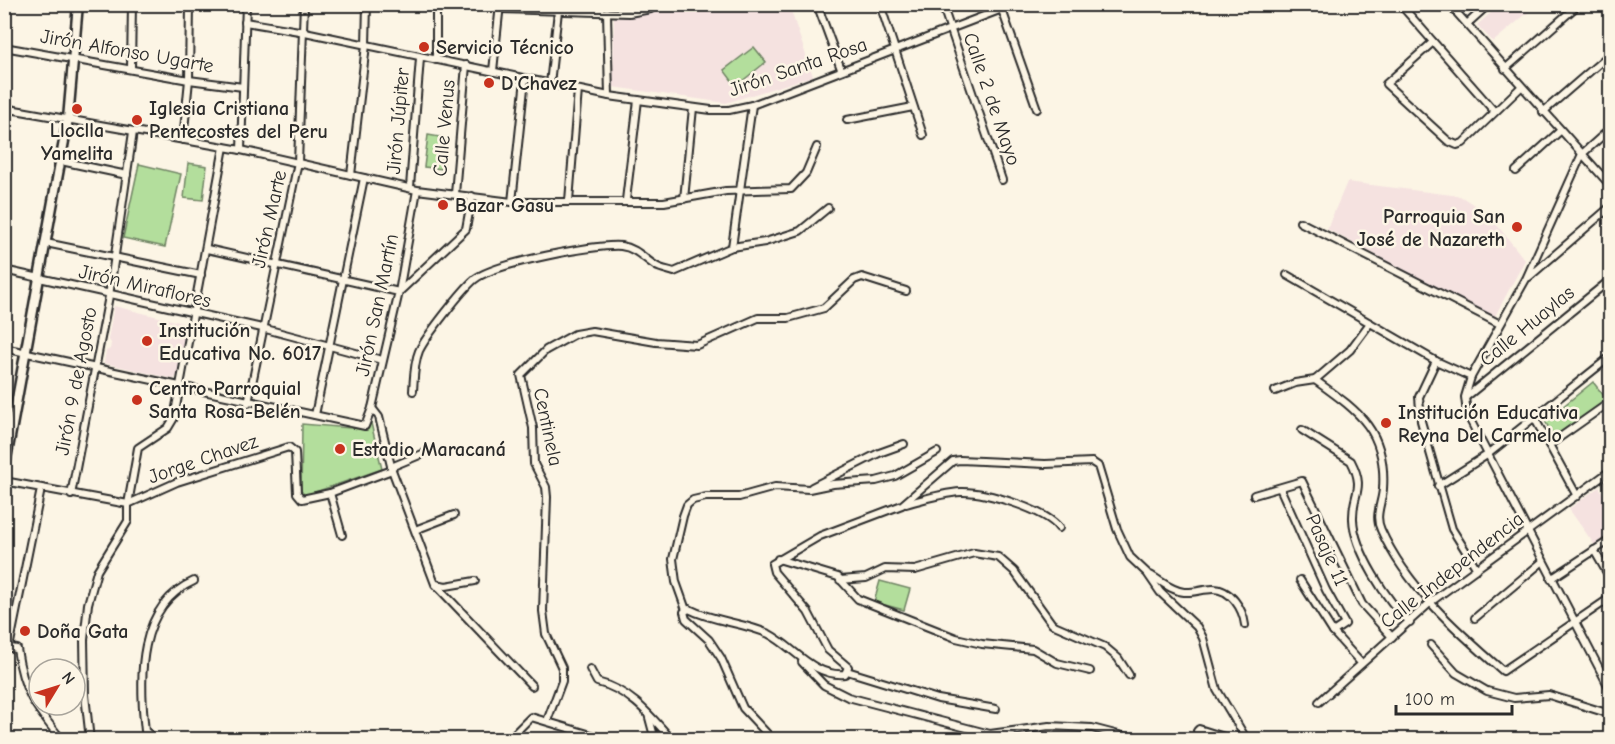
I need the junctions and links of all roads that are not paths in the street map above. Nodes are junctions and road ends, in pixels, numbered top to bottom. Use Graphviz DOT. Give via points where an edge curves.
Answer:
graph roads {
  1 [pos="78,4"];
  2 [pos="132,4"];
  3 [pos="190,4"];
  4 [pos="246,4"];
  5 [pos="304,4"];
  6 [pos="367,4"];
  7 [pos="436,4"];
  8 [pos="817,4"];
  9 [pos="880,4"];
  10 [pos="942,4"];
  11 [pos="1400,4"];
  12 [pos="1449,4"];
  13 [pos="1489,4"];
  14 [pos="1580,4"];
  15 [pos="500,7"];
  16 [pos="1001,7"];
  17 [pos="651,9"];
  18 [pos="558,11"];
  19 [pos="607,12"];
  20 [pos="245,22"];
  21 [pos="1467,24"];
  22 [pos="951,29"];
  23 [pos="305,32"];
  24 [pos="1433,42"];
  25 [pos="366,45"];
  26 [pos="4,47"];
  27 [pos="895,50"];
  28 [pos="1611,54"];
  29 [pos="74,58"];
  30 [pos="420,58"];
  31 [pos="436,60"];
  32 [pos="466,65"];
  33 [pos="131,68"];
  34 [pos="841,69"];
  35 [pos="1505,69"];
  36 [pos="493,71"];
  37 [pos="525,79"];
  38 [pos="189,80"];
  39 [pos="550,84"];
  40 [pos="243,87"];
  41 [pos="1521,87"];
  42 [pos="578,90"];
  43 [pos="609,96"];
  44 [pos="638,100"];
  45 [pos="752,105"];
  46 [pos="913,107"];
  47 [pos="4,108"];
  48 [pos="693,108"];
  49 [pos="1037,109"];
  50 [pos="1494,111"];
  51 [pos="1544,112"];
  52 [pos="68,119"];
  53 [pos="847,120"];
  54 [pos="1611,129"];
  55 [pos="1560,131"];
  56 [pos="133,132"];
  57 [pos="923,135"];
  58 [pos="183,140"];
  59 [pos="224,147"];
  60 [pos="817,147"];
  61 [pos="241,150"];
  62 [pos="1582,154"];
  63 [pos="61,161"];
  64 [pos="298,162"];
  65 [pos="1516,171"];
  66 [pos="351,174"];
  67 [pos="127,175"];
  68 [pos="364,178"];
  69 [pos="1002,180"];
  70 [pos="1611,185"];
  71 [pos="410,187"];
  72 [pos="417,190"];
  73 [pos="740,190"];
  74 [pos="455,194"];
  75 [pos="472,196"];
  76 [pos="684,199"];
  77 [pos="626,200"];
  78 [pos="569,201"];
  79 [pos="512,202"];
  80 [pos="1611,207"];
  81 [pos="828,208"];
  82 [pos="1300,222"];
  83 [pos="46,243"];
  84 [pos="732,247"];
  85 [pos="207,249"];
  86 [pos="115,257"];
  87 [pos="275,265"];
  88 [pos="4,270"];
  89 [pos="201,275"];
  90 [pos="1287,275"];
  91 [pos="343,278"];
  92 [pos="40,279"];
  93 [pos="1526,279"];
  94 [pos="1611,280"];
  95 [pos="906,291"];
  96 [pos="399,292"];
  97 [pos="109,296"];
  98 [pos="194,315"];
  99 [pos="1370,323"];
  100 [pos="1500,324"];
  101 [pos="262,328"];
  102 [pos="331,347"];
  103 [pos="4,348"];
  104 [pos="25,353"];
  105 [pos="1611,357"];
  106 [pos="382,360"];
  107 [pos="1436,362"];
  108 [pos="94,368"];
  109 [pos="1471,377"];
  110 [pos="1315,380"];
  111 [pos="181,388"];
  112 [pos="413,391"];
  113 [pos="1275,391"];
  114 [pos="1465,398"];
  115 [pos="1611,402"];
  116 [pos="248,403"];
  117 [pos="372,408"];
  118 [pos="315,416"];
  119 [pos="1535,419"];
  120 [pos="1302,430"];
  121 [pos="904,444"];
  122 [pos="1549,445"];
  123 [pos="427,452"];
  124 [pos="937,452"];
  125 [pos="1487,455"];
  126 [pos="392,469"];
  127 [pos="4,470"];
  128 [pos="1611,471"];
  129 [pos="4,481"];
  130 [pos="1438,486"];
  131 [pos="1281,488"];
  132 [pos="41,489"];
  133 [pos="809,489"];
  134 [pos="330,493"];
  135 [pos="71,495"];
  136 [pos="1254,495"];
  137 [pos="1577,496"];
  138 [pos="128,504"];
  139 [pos="902,505"];
  140 [pos="454,515"];
  141 [pos="1059,528"];
  142 [pos="416,530"];
  143 [pos="1526,531"];
  144 [pos="342,535"];
  145 [pos="1611,540"];
  146 [pos="1594,550"];
  147 [pos="778,559"];
  148 [pos="1542,562"];
  149 [pos="1477,569"];
  150 [pos="1147,573"];
  151 [pos="1611,578"];
  152 [pos="1551,579"];
  153 [pos="840,580"];
  154 [pos="1300,580"];
  155 [pos="194,581"];
  156 [pos="475,581"];
  157 [pos="435,584"];
  158 [pos="1611,598"];
  159 [pos="1432,601"];
  160 [pos="686,610"];
  161 [pos="1475,618"];
  162 [pos="1410,622"];
  163 [pos="1574,623"];
  164 [pos="1245,625"];
  165 [pos="1334,632"];
  166 [pos="1392,637"];
  167 [pos="1431,645"];
  168 [pos="7,648"];
  169 [pos="800,659"];
  170 [pos="1361,663"];
  171 [pos="590,669"];
  172 [pos="1090,670"];
  173 [pos="847,671"];
  174 [pos="1129,675"];
  175 [pos="532,686"];
  176 [pos="1611,689"];
  177 [pos="1319,702"];
  178 [pos="996,709"];
  179 [pos="647,712"];
  180 [pos="1611,714"];
  181 [pos="548,721"];
  182 [pos="1126,737"];
  183 [pos="62,740"];
  184 [pos="90,740"];
  185 [pos="155,740"];
  186 [pos="508,740"];
  187 [pos="608,740"];
  188 [pos="655,740"];
  189 [pos="672,740"];
  190 [pos="773,740"];
  191 [pos="1138,740"];
  192 [pos="1200,740"];
  193 [pos="1234,740"];
  194 [pos="1247,740"];
  1 -- 29 [label="street"];
  2 -- 33 [label="street"];
  3 -- 38 [label="street"];
  4 -- 20 [label="street"];
  5 -- 23 [label="street, Jirón Marte"];
  6 -- 25 [label="street"];
  7 -- 31 [label="street"];
  8 -- 34 [label="street"];
  9 -- 27 [label="street"];
  10 -- 22 [label="street, Calle 2 de Mayo"];
  11 -- 24 [label="street"];
  12 -- 21 [label="street"];
  13 -- 21 [label="street"];
  14 -- 35 [label="street"];
  15 -- 18 [label="street"];
  15 -- 36 [label="street"];
  16 -- 22 [label="street, Jirón Santa Rosa"];
  16 -- 49 [label="street"];
  17 -- 19 [label="street"];
  18 -- 19 [label="street"];
  18 -- 39 [label="street"];
  19 -- 43 [label="street"];
  20 -- 23 [label="street, Jirón Santa Rosa"];
  20 -- 40 [label="street"];
  21 -- 35 [label="street"];
  22 -- 27 [label="street, Jirón Santa Rosa"];
  22 -- 69 [label="street, Calle 2 de Mayo"];
  23 -- 25 [label="street, Jirón Santa Rosa"];
  23 -- 64 [label="street, Jirón Marte"];
  24 -- 50 [label="street"];
  24 -- 50 [label="street" via="1386,84 1457,145"];
  25 -- 30 [label="street, Jirón Santa Rosa"];
  25 -- 66 [label="street"];
  26 -- 29 [label="street, Jirón Alfonso Ugarte"];
  27 -- 34 [label="street, Jirón Santa Rosa"];
  27 -- 46 [label="street"];
  28 -- 51 [label="street"];
  29 -- 33 [label="street, Jirón Alfonso Ugarte"];
  29 -- 52 [label="street"];
  30 -- 31 [label="street, Jirón Santa Rosa"];
  30 -- 71 [label="street, Jirón Júpiter"];
  31 -- 32 [label="street, Jirón Santa Rosa"];
  32 -- 36 [label="street, Jirón Santa Rosa"];
  32 -- 74 [label="street, Calle Venus"];
  33 -- 38 [label="street, Jirón Alfonso Ugarte"];
  34 -- 45 [label="street, Jirón Santa Rosa"];
  35 -- 41 [label="street"];
  36 -- 37 [label="street, Jirón Santa Rosa"];
  37 -- 39 [label="street, Jirón Santa Rosa"];
  37 -- 79 [label="street"];
  38 -- 40 [label="street, Jirón Alfonso Ugarte"];
  38 -- 58 [label="street"];
  39 -- 42 [label="street, Jirón Santa Rosa"];
  40 -- 61 [label="street"];
  41 -- 50 [label="street"];
  41 -- 51 [label="street"];
  42 -- 43 [label="street, Jirón Santa Rosa"];
  42 -- 78 [label="street"];
  43 -- 44 [label="street, Jirón Santa Rosa"];
  44 -- 48 [label="street, Jirón Santa Rosa"];
  44 -- 77 [label="street"];
  45 -- 48 [label="street, Jirón Santa Rosa" via="729,110"];
  45 -- 73 [label="street"];
  46 -- 53 [label="street"];
  46 -- 57 [label="street"];
  47 -- 52 [label="street"];
  48 -- 76 [label="street"];
  51 -- 55 [label="street"];
  52 -- 56 [label="street"];
  52 -- 63 [label="street"];
  54 -- 62 [label="street"];
  55 -- 62 [label="street"];
  55 -- 65 [label="street"];
  56 -- 58 [label="street"];
  56 -- 67 [label="street, Jirón 9 de Agosto"];
  58 -- 59 [label="street"];
  59 -- 61 [label="street"];
  59 -- 85 [label="street"];
  60 -- 73 [label="street" via="806,173 790,189"];
  61 -- 64 [label="street"];
  62 -- 70 [label="street"];
  62 -- 93 [label="street"];
  63 -- 67 [label="street"];
  63 -- 83 [label="street"];
  64 -- 66 [label="street"];
  64 -- 87 [label="street, Jirón Marte"];
  66 -- 68 [label="street"];
  67 -- 86 [label="street, Jirón 9 de Agosto"];
  68 -- 71 [label="street"];
  68 -- 91 [label="street"];
  71 -- 72 [label="street"];
  72 -- 74 [label="street"];
  72 -- 96 [label="street, Jirón San Martín"];
  73 -- 76 [label="street"];
  73 -- 84 [label="street"];
  74 -- 75 [label="street"];
  75 -- 79 [label="street"];
  75 -- 96 [label="street" via="466,229"];
  76 -- 77 [label="street"];
  77 -- 78 [label="street"];
  78 -- 79 [label="street"];
  80 -- 93 [label="street"];
  81 -- 84 [label="street" via="800,231"];
  82 -- 100 [label="street"];
  83 -- 86 [label="street"];
  83 -- 92 [label="street"];
  84 -- 112 [label="street" via="674,272 624,246 602,246 537,258 483,274 463,292 419,350"];
  85 -- 87 [label="street"];
  85 -- 89 [label="street"];
  86 -- 89 [label="street"];
  86 -- 97 [label="street, Jirón 9 de Agosto"];
  87 -- 91 [label="street"];
  87 -- 101 [label="street, Jirón Marte"];
  88 -- 92 [label="street, Jirón Miraflores"];
  89 -- 98 [label="street"];
  90 -- 99 [label="street"];
  91 -- 96 [label="street"];
  91 -- 102 [label="street"];
  92 -- 97 [label="street, Jirón Miraflores"];
  92 -- 104 [label="street"];
  93 -- 100 [label="street"];
  94 -- 114 [label="street, Calle Huaylas"];
  95 -- 181 [label="street, Centinela" via="862,277 824,308 788,318 758,318 697,345 592,331 575,334 546,350 521,375 532,428 534,464 547,497 543,611 546,634 562,668 562,681"];
  96 -- 106 [label="street, Jirón San Martín"];
  97 -- 98 [label="street, Jirón Miraflores"];
  97 -- 108 [label="street, Jirón 9 de Agosto"];
  98 -- 101 [label="street, Jirón Miraflores"];
  98 -- 111 [label="street"];
  99 -- 107 [label="street"];
  99 -- 110 [label="street" via="1350,350"];
  100 -- 109 [label="street"];
  101 -- 102 [label="street, Jirón Miraflores"];
  101 -- 116 [label="street, Jirón Marte"];
  102 -- 106 [label="street, Jirón Miraflores"];
  102 -- 118 [label="street"];
  103 -- 104 [label="street"];
  104 -- 108 [label="street"];
  104 -- 127 [label="street"];
  105 -- 119 [label="street"];
  106 -- 117 [label="street, Jirón San Martín"];
  107 -- 109 [label="street"];
  107 -- 130 [label="street" via="1419,397 1421,421"];
  108 -- 111 [label="street"];
  108 -- 135 [label="street, Jirón 9 de Agosto"];
  109 -- 114 [label="street"];
  110 -- 113 [label="street"];
  110 -- 159 [label="street" via="1351,406 1370,426 1381,452 1383,490 1377,519 1380,528 1411,578"];
  111 -- 116 [label="street"];
  111 -- 138 [label="street" via="172,423 138,448"];
  114 -- 125 [label="street" via="1467,414"];
  115 -- 122 [label="street"];
  116 -- 118 [label="street"];
  117 -- 118 [label="street, Jirón San Martín" via="365,426"];
  117 -- 126 [label="street" via="379,417"];
  119 -- 122 [label="street"];
  119 -- 125 [label="street"];
  120 -- 162 [label="street" via="1351,461 1360,488 1353,516 1354,533 1380,583"];
  121 -- 133 [label="street"];
  122 -- 137 [label="street"];
  123 -- 126 [label="street"];
  124 -- 133 [label="street" via="895,476"];
  125 -- 130 [label="street"];
  125 -- 143 [label="street"];
  126 -- 134 [label="street"];
  126 -- 142 [label="street"];
  128 -- 137 [label="street, Calle Independencia"];
  129 -- 132 [label="street"];
  130 -- 149 [label="street" via="1452,529"];
  131 -- 136 [label="street"];
  131 -- 165 [label="street, Pasaje 11" via="1345,624"];
  131 -- 166 [label="street" via="1302,481 1362,604"];
  132 -- 135 [label="street"];
  132 -- 168 [label="street"];
  133 -- 160 [label="street" via="775,487 739,497 699,497 687,505 673,559"];
  134 -- 138 [label="street, Jorge Chavez" via="308,499 299,497 295,452 289,447 177,482"];
  134 -- 144 [label="street"];
  135 -- 138 [label="street"];
  137 -- 143 [label="street, Calle Independencia"];
  138 -- 184 [label="street" via="128,521 97,572 88,604 84,640"];
  139 -- 141 [label="street" via="960,492 972,493 1053,519"];
  139 -- 147 [label="street" via="820,536"];
  139 -- 150 [label="street" via="953,461 1092,462 1101,474 1124,546"];
  140 -- 142 [label="street"];
  142 -- 157 [label="street"];
  143 -- 148 [label="street"];
  143 -- 149 [label="street, Calle Independencia"];
  145 -- 146 [label="street"];
  146 -- 151 [label="street"];
  146 -- 152 [label="street"];
  147 -- 153 [label="street"];
  147 -- 173 [label="street" via="772,564 774,572 795,594 828,650 844,663"];
  148 -- 152 [label="street"];
  148 -- 161 [label="street"];
  149 -- 159 [label="street, Calle Independencia"];
  150 -- 164 [label="street" via="1184,592 1215,589 1226,593 1241,609"];
  150 -- 194 [label="street" via="1160,592 1197,627 1216,690"];
  152 -- 163 [label="street"];
  153 -- 172 [label="street" via="858,599 956,638 1033,649 1057,663"];
  153 -- 174 [label="street" via="866,578 885,569 915,570 974,554 998,557 1014,571 1052,624 1105,647"];
  154 -- 165 [label="street"];
  155 -- 185 [label="street" via="180,588 158,609 149,630 143,659 144,717 145,731"];
  156 -- 157 [label="street"];
  157 -- 175 [label="street"];
  158 -- 163 [label="street"];
  159 -- 162 [label="street, Calle Independencia"];
  159 -- 163 [label="street" via="1457,631 1503,671"];
  160 -- 169 [label="street" via="767,634"];
  160 -- 190 [label="street" via="686,620 709,640 721,658 743,708"];
  162 -- 166 [label="street, Calle Independencia"];
  163 -- 176 [label="street"];
  165 -- 170 [label="street"];
  166 -- 170 [label="street, Calle Independencia"];
  167 -- 180 [label="street" via="1456,673 1487,691 1514,698 1549,694"];
  168 -- 183 [label="street" via="17,649 20,671 33,705"];
  169 -- 173 [label="street" via="836,675"];
  169 -- 182 [label="street" via="824,685 848,697 980,732 1049,726 1092,728"];
  170 -- 177 [label="street, Calle Independencia"];
  171 -- 179 [label="street" via="597,682 622,691"];
  173 -- 178 [label="street" via="938,699"];
  179 -- 188 [label="street"];
  179 -- 189 [label="street"];
  181 -- 186 [label="street" via="531,717"];
  181 -- 187 [label="street"];
  182 -- 191 [label="street"];
  192 -- 193 [label="street" via="1199,729"];
}
